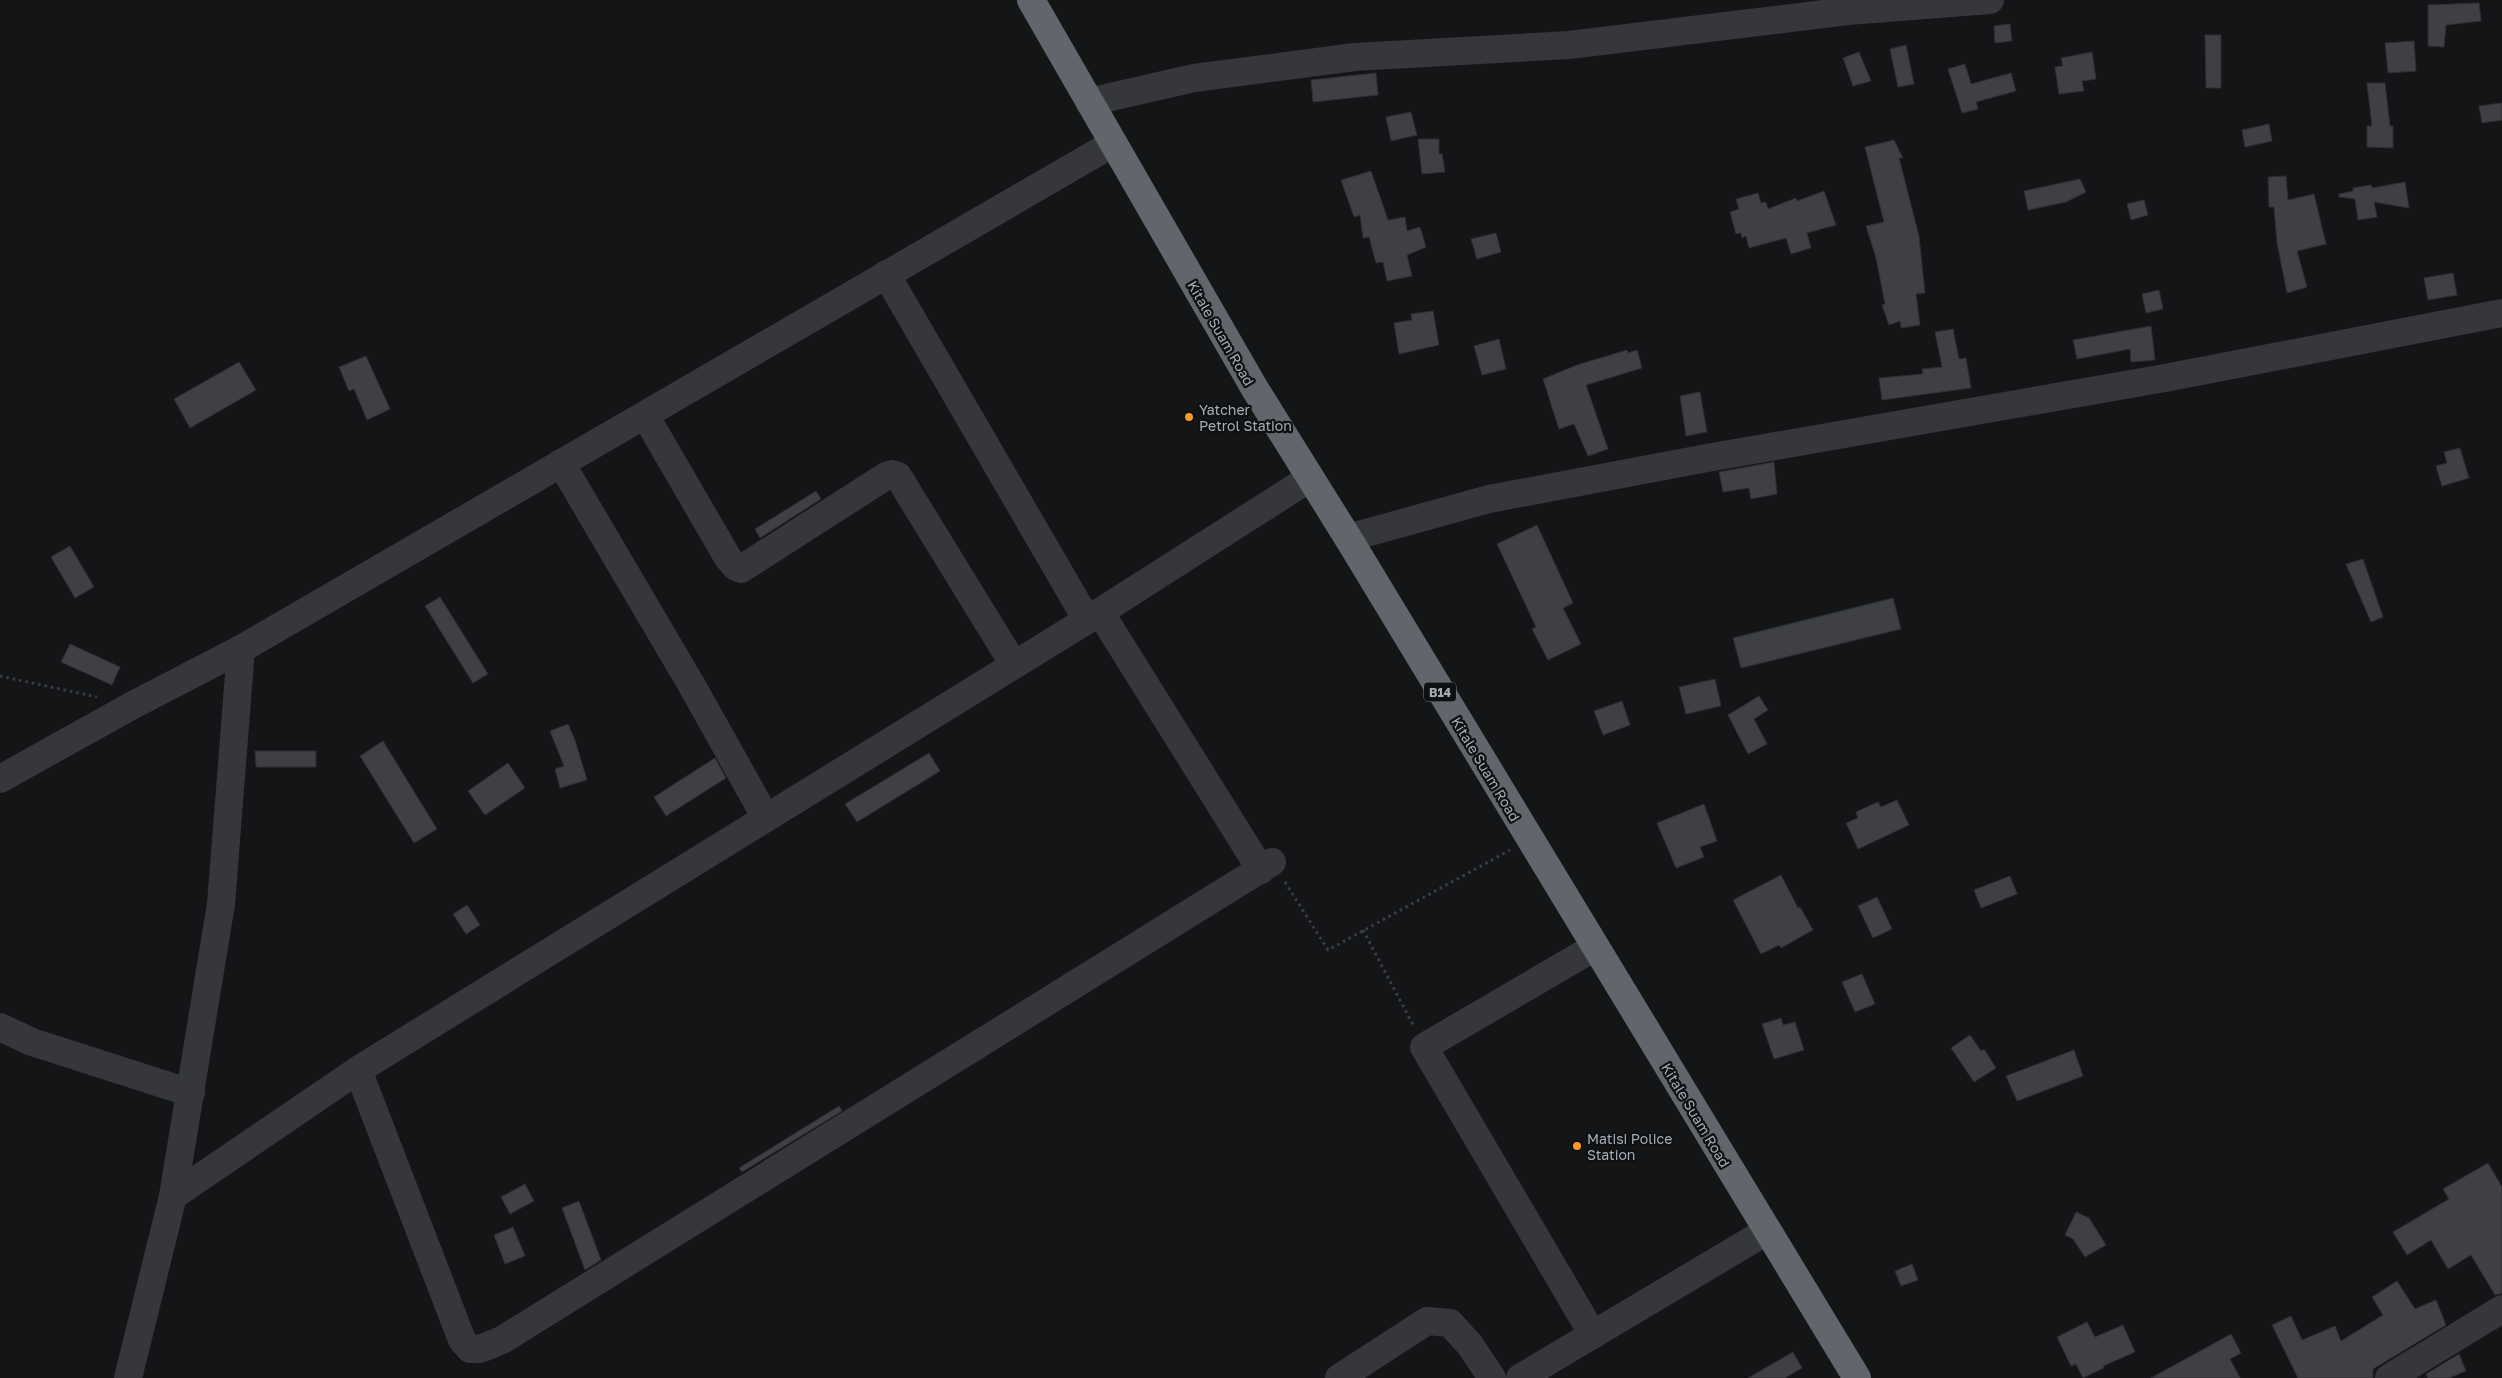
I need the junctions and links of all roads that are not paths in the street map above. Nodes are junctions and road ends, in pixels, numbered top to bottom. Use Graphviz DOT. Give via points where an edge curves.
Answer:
graph roads {
  1 [pos="1032,0"];
  2 [pos="1990,0"];
  3 [pos="1089,102"];
  4 [pos="1112,144"];
  5 [pos="886,274"];
  6 [pos="2502,313"];
  7 [pos="645,415"];
  8 [pos="561,463"];
  9 [pos="1310,478"];
  10 [pos="1348,538"];
  11 [pos="1094,616"];
  12 [pos="241,649"];
  13 [pos="1014,665"];
  14 [pos="0,779"];
  15 [pos="766,818"];
  16 [pos="1595,947"];
  17 [pos="0,1027"];
  18 [pos="358,1070"];
  19 [pos="191,1093"];
  20 [pos="173,1196"];
  21 [pos="1767,1231"];
  22 [pos="2502,1309"];
  23 [pos="1593,1335"];
  24 [pos="128,1378"];
  25 [pos="1339,1378"];
  26 [pos="1492,1378"];
  27 [pos="1520,1378"];
  28 [pos="1857,1378"];
  29 [pos="2389,1378"];
  1 -- 3 [label="highway, Kitale Suam Road / B14"];
  2 -- 3 [label="street" via="1848,11 1569,46 1355,57 1194,78"];
  3 -- 4 [label="highway, Kitale Suam Road / B14"];
  4 -- 5 [label="street"];
  4 -- 9 [label="highway, Kitale Suam Road / B14" via="1254,390"];
  5 -- 7 [label="street"];
  5 -- 11 [label="street"];
  6 -- 10 [label="street" via="2175,376 1498,497"];
  7 -- 8 [label="street"];
  7 -- 13 [label="street" via="728,558 741,569 886,476 898,476"];
  8 -- 12 [label="street"];
  8 -- 15 [label="street"];
  9 -- 10 [label="highway, Kitale Suam Road / B14"];
  9 -- 11 [label="street"];
  10 -- 16 [label="highway, Kitale Suam Road / B14"];
  11 -- 13 [label="street"];
  11 -- 18 [label="street" via="1267,866 502,1340 480,1349 470,1349 462,1340"];
  12 -- 14 [label="street"];
  12 -- 19 [label="street" via="221,904"];
  13 -- 15 [label="street"];
  15 -- 18 [label="street"];
  16 -- 21 [label="highway, Kitale Suam Road / B14"];
  16 -- 23 [label="street" via="1424,1047"];
  17 -- 19 [label="street" via="32,1042"];
  18 -- 20 [label="street"];
  19 -- 20 [label="street"];
  20 -- 24 [label="street"];
  21 -- 23 [label="street"];
  21 -- 28 [label="highway, Kitale Suam Road / B14"];
  22 -- 29 [label="street"];
  23 -- 27 [label="street"];
  25 -- 26 [label="street" via="1427,1321 1450,1323 1470,1345"];
}
